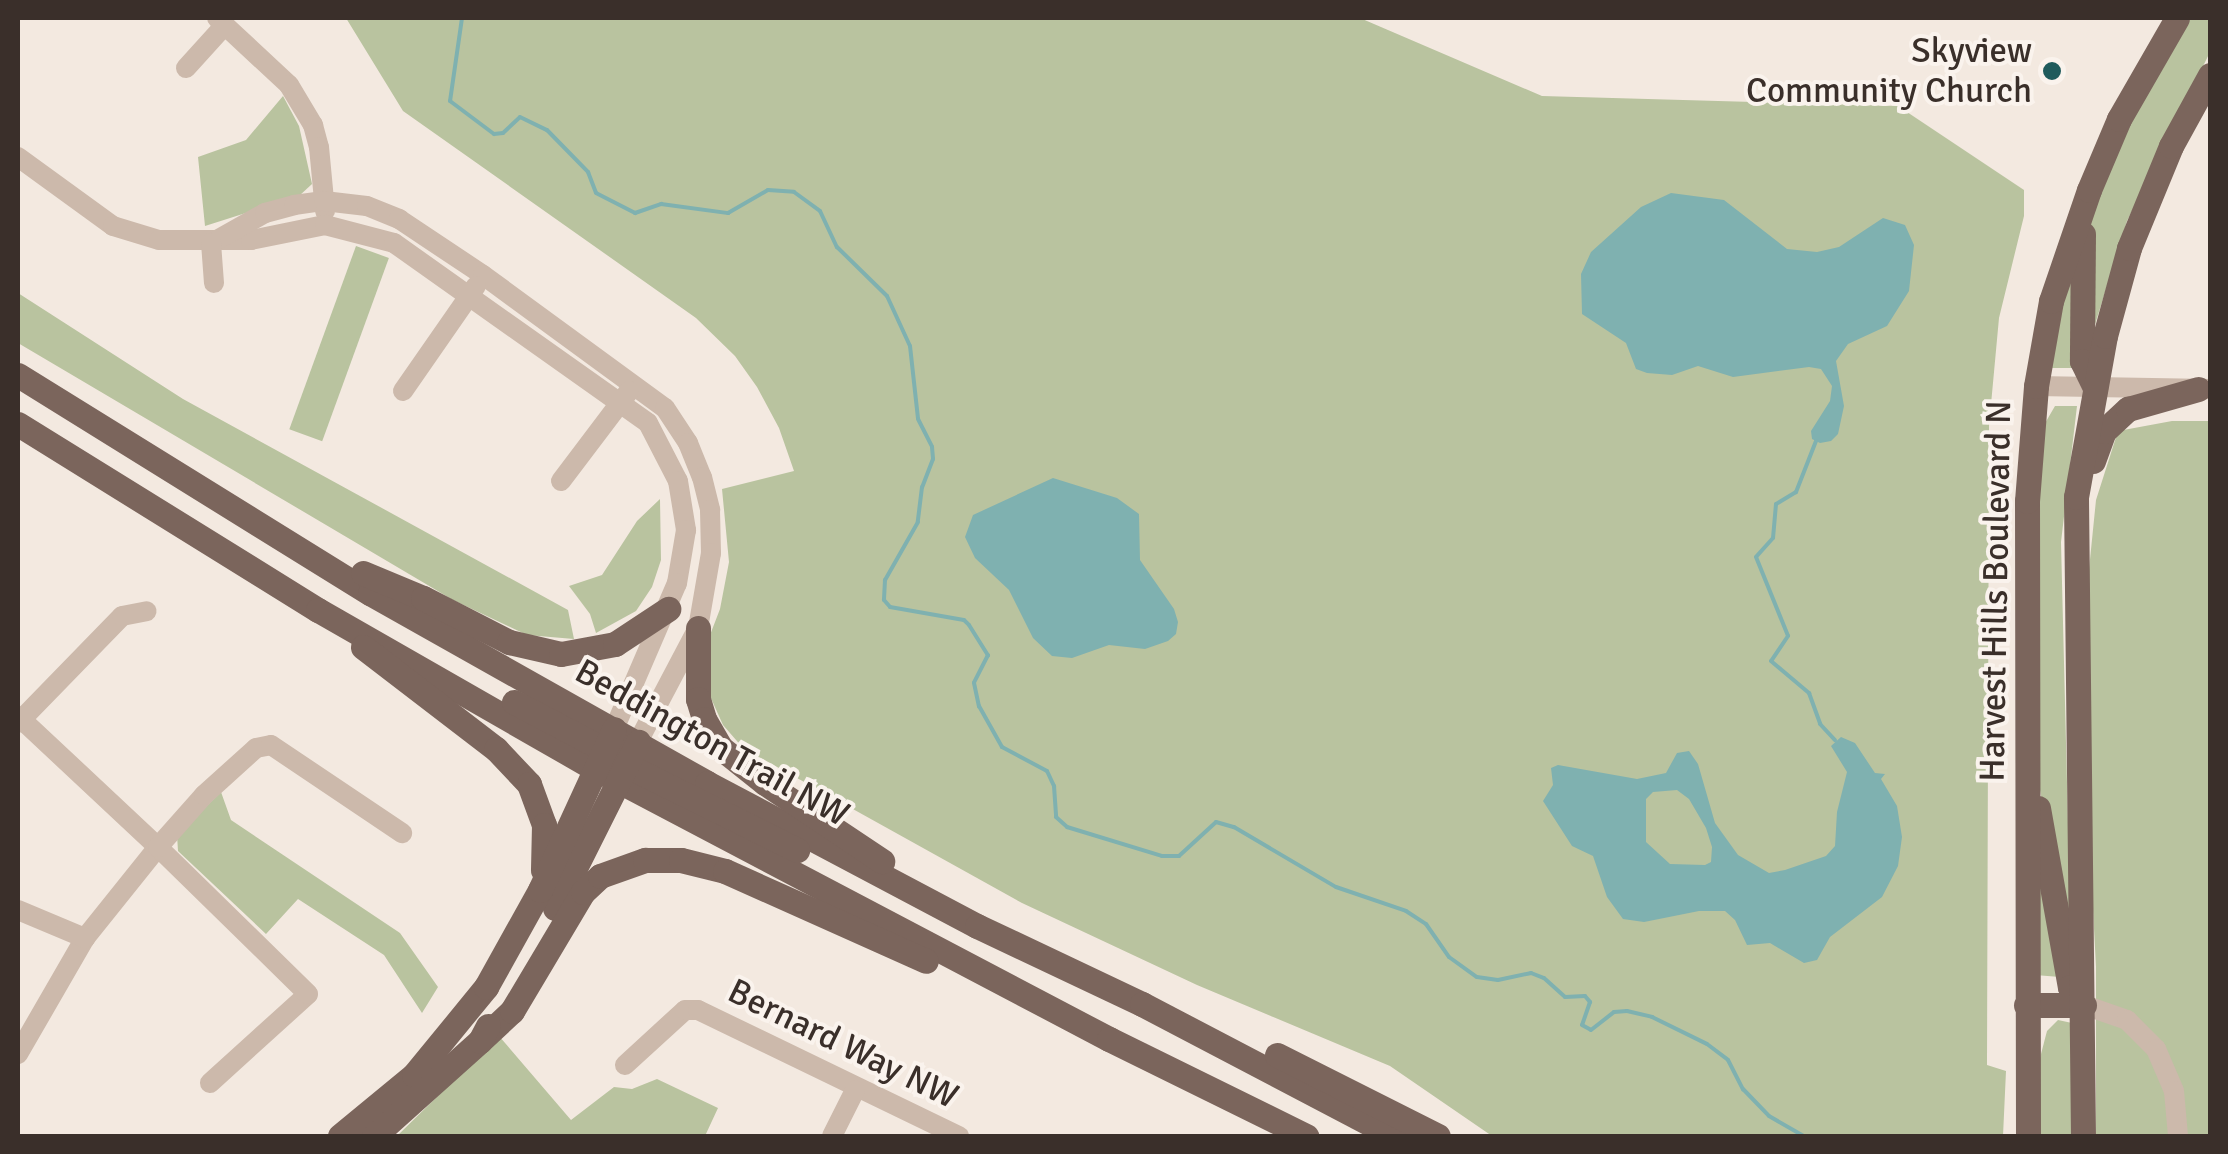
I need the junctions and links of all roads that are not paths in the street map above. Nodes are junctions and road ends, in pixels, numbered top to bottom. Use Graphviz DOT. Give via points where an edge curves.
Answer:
graph roads {
  1 [pos="2177,18"];
  2 [pos="221,21"];
  3 [pos="186,68"];
  4 [pos="2210,75"];
  5 [pos="18,157"];
  6 [pos="2089,190"];
  7 [pos="324,200"];
  8 [pos="326,224"];
  9 [pos="211,243"];
  10 [pos="483,275"];
  11 [pos="214,283"];
  12 [pos="471,294"];
  13 [pos="18,375"];
  14 [pos="635,384"];
  15 [pos="2036,386"];
  16 [pos="2095,388"];
  17 [pos="2204,389"];
  18 [pos="404,391"];
  19 [pos="620,402"];
  20 [pos="18,424"];
  21 [pos="561,481"];
  22 [pos="288,543"];
  23 [pos="2075,564"];
  24 [pos="668,609"];
  25 [pos="318,610"];
  26 [pos="147,611"];
  27 [pos="698,628"];
  28 [pos="651,648"];
  29 [pos="690,660"];
  30 [pos="19,719"];
  31 [pos="2026,735"];
  32 [pos="605,749"];
  33 [pos="629,763"];
  34 [pos="402,833"];
  35 [pos="158,848"];
  36 [pos="540,890"];
  37 [pos="18,910"];
  38 [pos="976,926"];
  39 [pos="85,938"];
  40 [pos="1034,1000"];
  41 [pos="1142,1004"];
  42 [pos="2026,1005"];
  43 [pos="2084,1005"];
  44 [pos="480,1041"];
  45 [pos="18,1054"];
  46 [pos="625,1065"];
  47 [pos="210,1083"];
  48 [pos="856,1090"];
  49 [pos="340,1136"];
  50 [pos="374,1136"];
  51 [pos="832,1136"];
  52 [pos="959,1136"];
  53 [pos="1306,1136"];
  54 [pos="1394,1136"];
  55 [pos="1438,1136"];
  56 [pos="2028,1136"];
  57 [pos="2082,1136"];
  58 [pos="2178,1136"];
  1 -- 6 [label="main road, Harvest Hills Boulevard N" via="2119,119"];
  2 -- 3 [label="street"];
  2 -- 7 [label="street" via="289,85 312,125"];
  4 -- 16 [label="main road" via="2148,196 2114,295"];
  5 -- 9 [label="street" via="113,226 159,240"];
  6 -- 15 [label="main road, Harvest Hills Boulevard N" via="2051,301"];
  6 -- 16 [label="main road" via="2080,316 2082,361"];
  7 -- 8 [label="street"];
  7 -- 9 [label="street" via="264,214"];
  7 -- 10 [label="street" via="399,219"];
  8 -- 9 [label="street"];
  8 -- 12 [label="street" via="394,243"];
  9 -- 11 [label="street"];
  10 -- 12 [label="street"];
  10 -- 14 [label="street"];
  12 -- 18 [label="street"];
  12 -- 19 [label="street"];
  13 -- 22 [label="main road, Beddington Trail NW"];
  14 -- 19 [label="street"];
  14 -- 27 [label="street" via="665,408 702,477 712,553"];
  15 -- 16 [label="street"];
  15 -- 31 [label="main road, Harvest Hills Boulevard N" via="2028,463"];
  16 -- 17 [label="street"];
  16 -- 23 [label="main road" via="2076,497"];
  17 -- 23 [label="main road" via="2128,409 2104,431"];
  19 -- 21 [label="street"];
  19 -- 24 [label="street" via="648,424 678,481 686,530"];
  20 -- 25 [label="main road, Beddington Trail NW"];
  22 -- 24 [label="main road" via="544,652 602,649"];
  22 -- 32 [label="main road, Beddington Trail NW"];
  23 -- 43 [label="main road"];
  24 -- 28 [label="street"];
  25 -- 32 [label="main road, Beddington Trail NW"];
  25 -- 36 [label="main road" via="496,749 529,784 544,825"];
  26 -- 30 [label="street" via="122,616"];
  27 -- 29 [label="main road"];
  28 -- 29 [label="street"];
  28 -- 32 [label="street"];
  29 -- 33 [label="street"];
  29 -- 38 [label="main road" via="704,719 721,748"];
  30 -- 35 [label="street"];
  31 -- 42 [label="main road, Harvest Hills Boulevard N"];
  31 -- 43 [label="main road" via="2070,988"];
  32 -- 33 [label="main road"];
  32 -- 33 [label="main road, Beddington Trail NW"];
  32 -- 36 [label="main road"];
  33 -- 38 [label="main road, Beddington Trail NW"];
  33 -- 40 [label="main road, Beddington Trail NW"];
  33 -- 44 [label="main road"];
  34 -- 35 [label="street" via="271,744 256,748"];
  35 -- 39 [label="street"];
  35 -- 47 [label="street" via="308,994"];
  36 -- 49 [label="main road" via="460,1024 414,1076"];
  37 -- 39 [label="street"];
  38 -- 41 [label="main road, Beddington Trail NW"];
  39 -- 45 [label="street"];
  40 -- 44 [label="main road" via="931,964 725,871 662,859 615,870 583,892 512,1011"];
  40 -- 53 [label="main road, Beddington Trail NW"];
  41 -- 54 [label="main road, Beddington Trail NW"];
  41 -- 55 [label="main road" via="1278,1055"];
  42 -- 43 [label="main road"];
  42 -- 56 [label="main road, Harvest Hills Boulevard N"];
  43 -- 57 [label="main road"];
  43 -- 58 [label="street" via="2127,1020 2156,1049 2174,1091"];
  44 -- 50 [label="main road"];
  46 -- 48 [label="street, Bernard Way NW" via="686,1010 698,1010"];
  48 -- 51 [label="street"];
  48 -- 52 [label="street, Bernard Way NW"];
}
